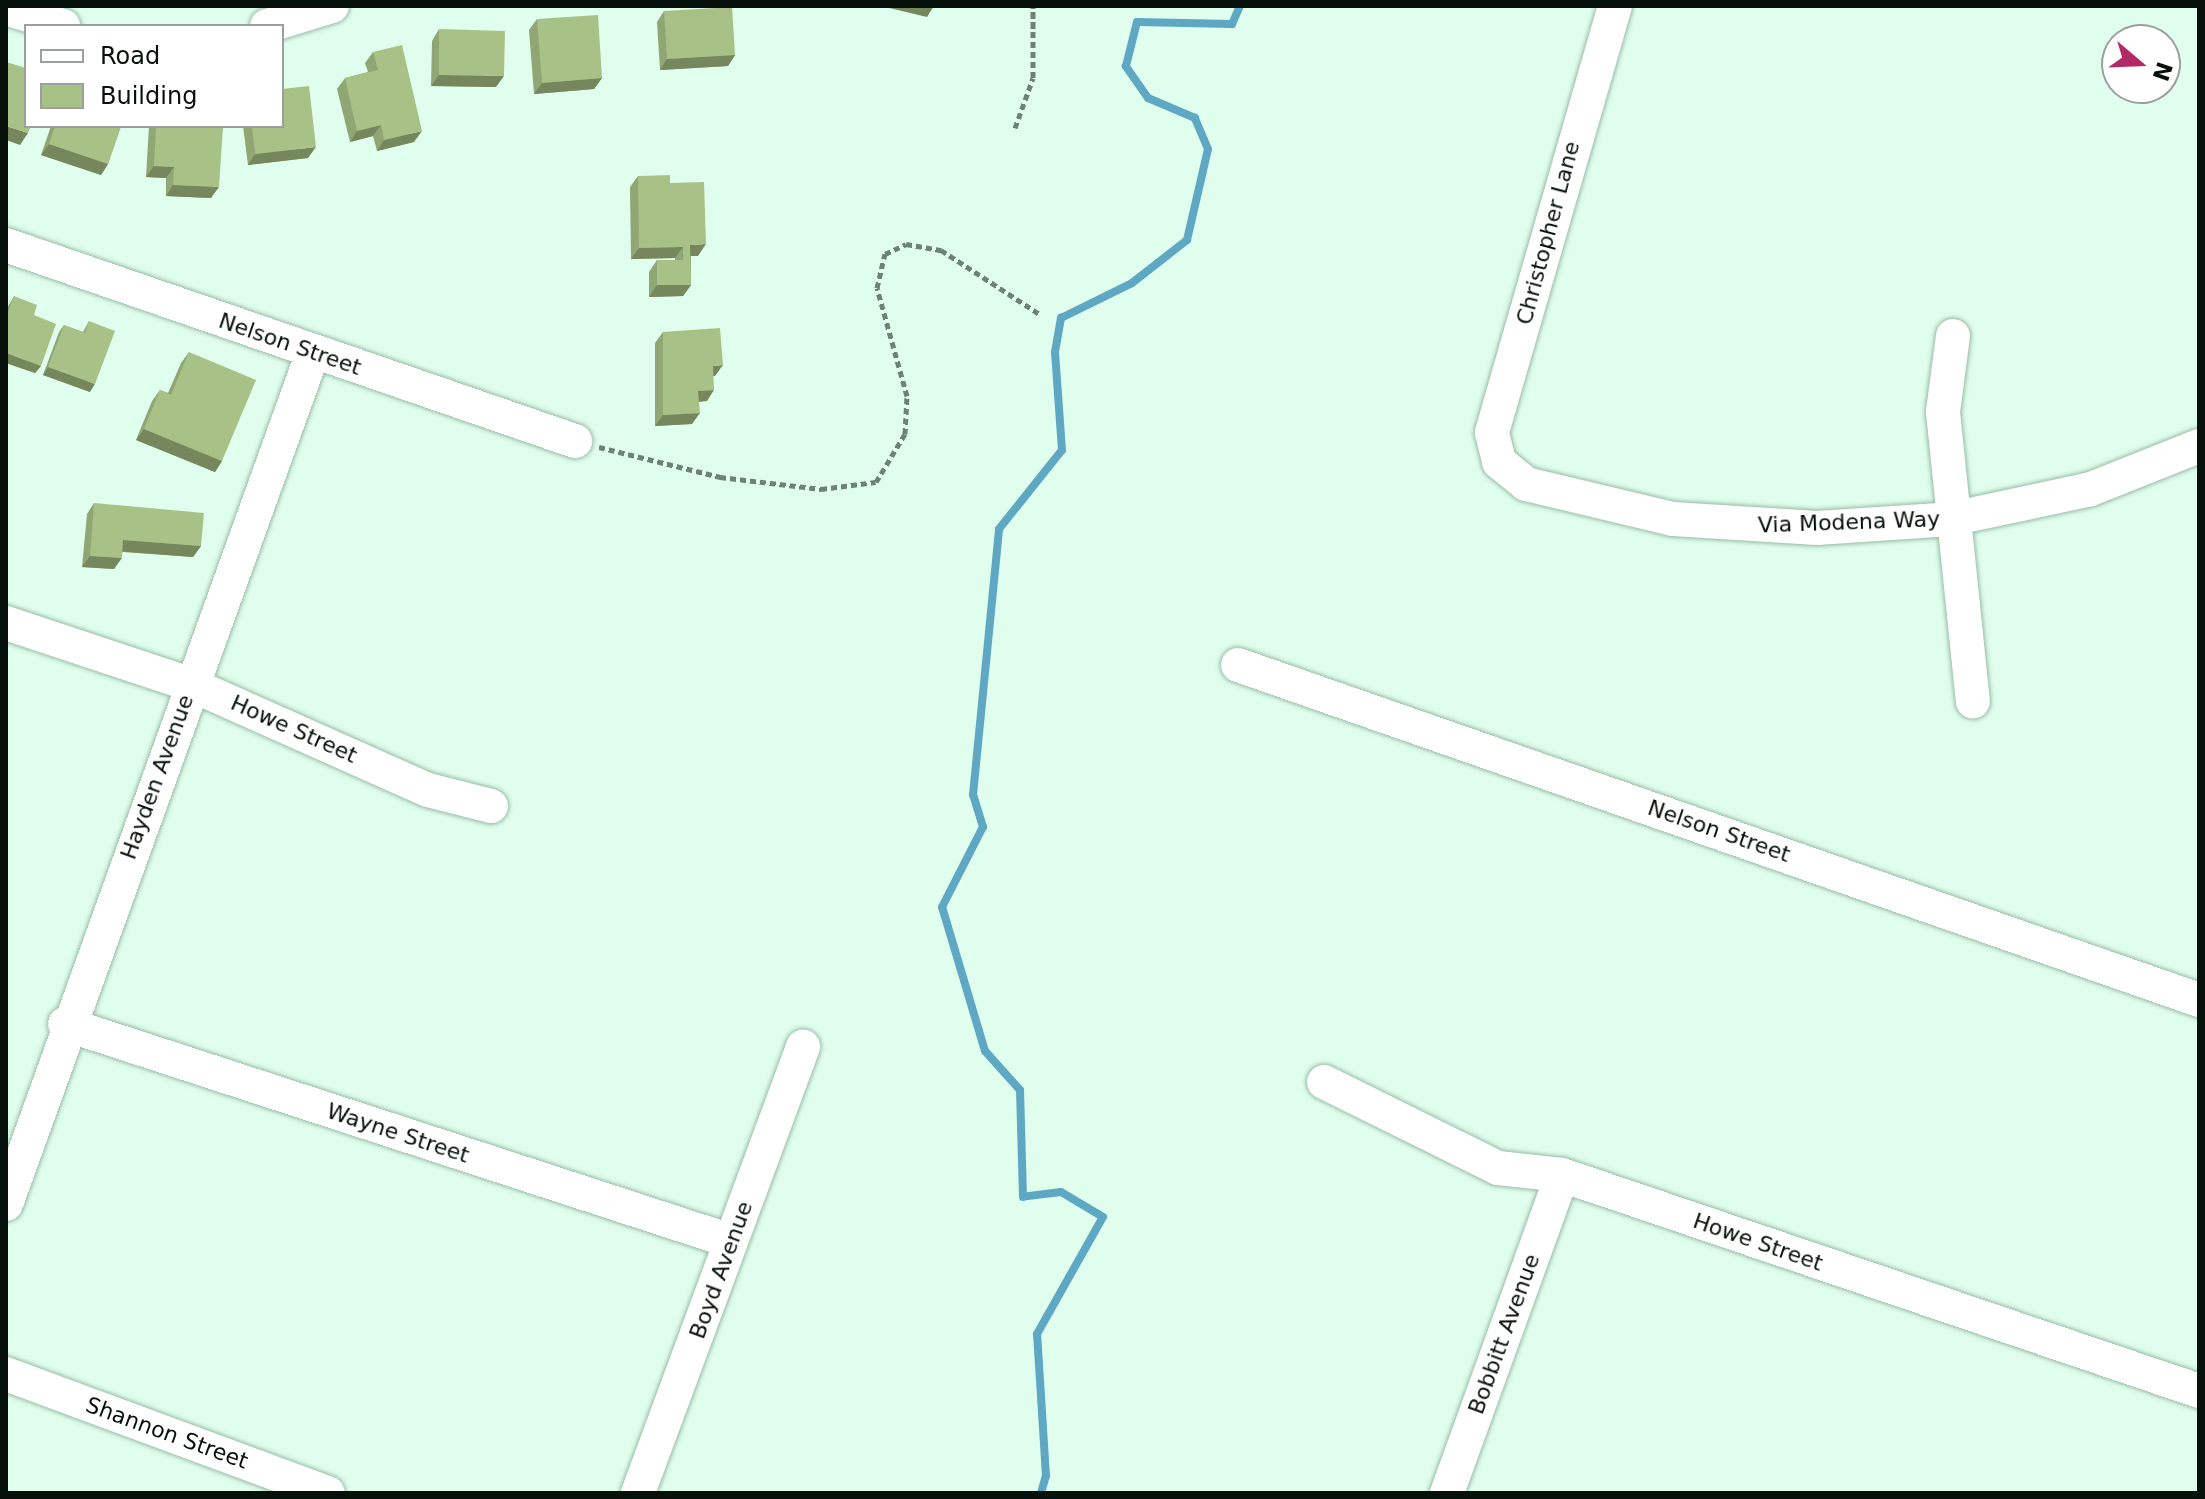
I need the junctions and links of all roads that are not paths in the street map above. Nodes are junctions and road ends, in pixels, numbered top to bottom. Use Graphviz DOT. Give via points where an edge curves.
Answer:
graph roads {
  1 [pos="332,6"];
  2 [pos="1615,6"];
  3 [pos="6,8"];
  4 [pos="57,24"];
  5 [pos="274,24"];
  6 [pos="6,245"];
  7 [pos="1953,336"];
  8 [pos="313,352"];
  9 [pos="575,441"];
  10 [pos="2199,446"];
  11 [pos="1499,462"];
  12 [pos="1951,519"];
  13 [pos="6,623"];
  14 [pos="1238,665"];
  15 [pos="192,685"];
  16 [pos="1973,701"];
  17 [pos="491,806"];
  18 [pos="2199,1000"];
  19 [pos="65,1024"];
  20 [pos="803,1046"];
  21 [pos="1324,1082"];
  22 [pos="1562,1175"];
  23 [pos="6,1204"];
  24 [pos="731,1241"];
  25 [pos="6,1374"];
  26 [pos="2199,1391"];
  27 [pos="328,1493"];
  28 [pos="638,1493"];
  29 [pos="1447,1493"];
  1 -- 5 [label="street"];
  2 -- 11 [label="street, Christopher Lane" via="1492,433"];
  3 -- 4 [label="street"];
  6 -- 8 [label="street, Nelson Street"];
  7 -- 12 [label="street" via="1943,412"];
  8 -- 9 [label="street, Nelson Street"];
  8 -- 15 [label="street, Hayden Avenue"];
  10 -- 12 [label="street, Via Modena Way" via="2091,489"];
  11 -- 12 [label="street, Via Modena Way" via="1526,484 1673,519 1817,528"];
  12 -- 16 [label="street"];
  13 -- 15 [label="street, Howe Street"];
  14 -- 18 [label="street, Nelson Street"];
  15 -- 17 [label="street, Howe Street" via="428,790"];
  15 -- 19 [label="street, Hayden Avenue"];
  19 -- 23 [label="street, Hayden Avenue"];
  19 -- 24 [label="street, Wayne Street"];
  20 -- 24 [label="street, Boyd Avenue"];
  21 -- 22 [label="street, Howe Street" via="1498,1168"];
  22 -- 26 [label="street, Howe Street"];
  22 -- 29 [label="street, Bobbitt Avenue"];
  24 -- 28 [label="street, Boyd Avenue"];
  25 -- 27 [label="street, Shannon Street"];
}
